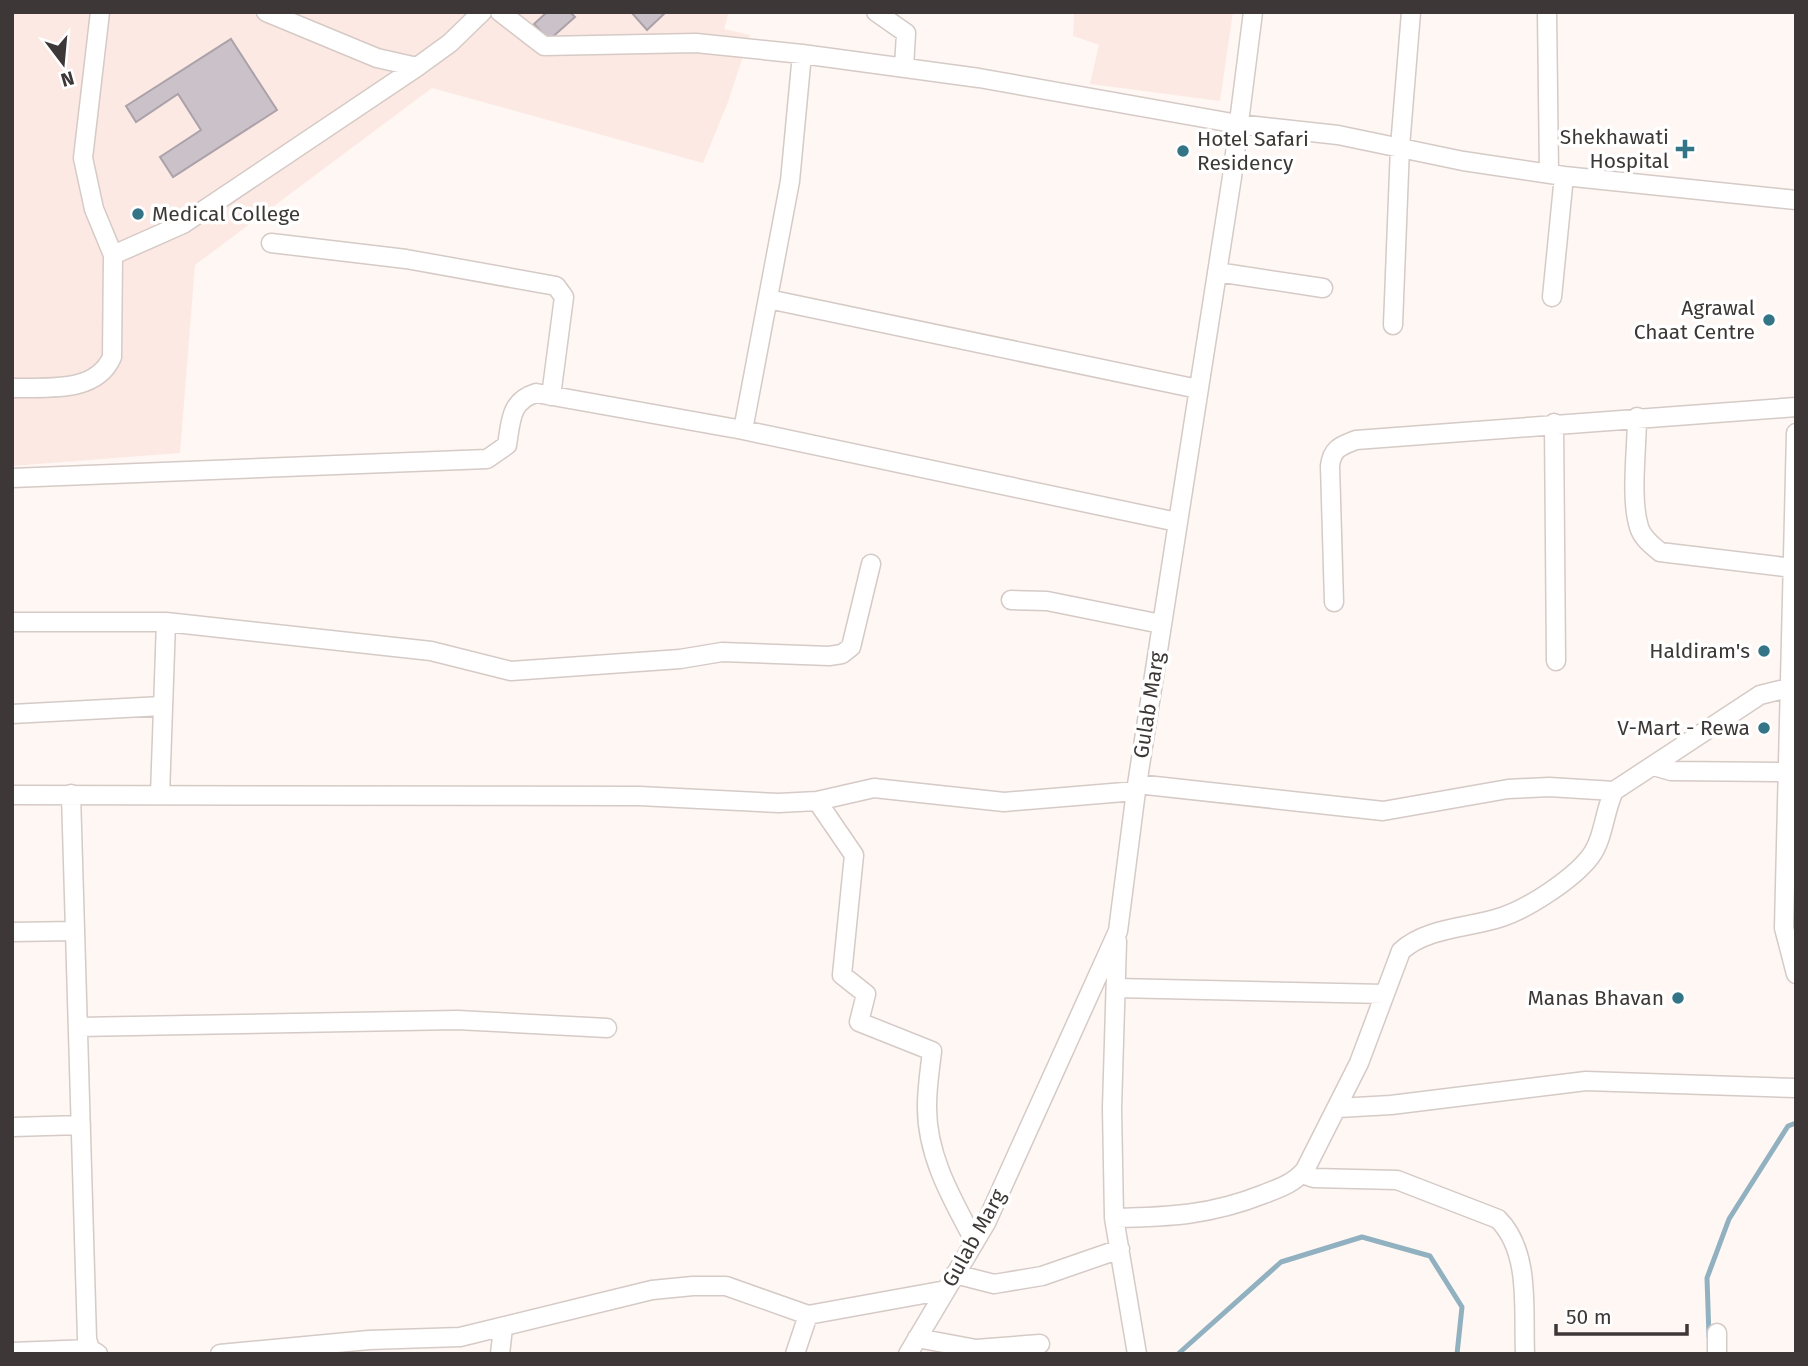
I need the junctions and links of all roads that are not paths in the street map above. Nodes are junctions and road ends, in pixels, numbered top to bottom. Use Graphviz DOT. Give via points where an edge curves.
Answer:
graph roads {
  1 [pos="100,12"];
  2 [pos="267,12"];
  3 [pos="482,12"];
  4 [pos="500,12"];
  5 [pos="876,12"];
  6 [pos="1253,12"];
  7 [pos="1411,12"];
  8 [pos="1548,12"];
  9 [pos="802,54"];
  10 [pos="417,67"];
  11 [pos="904,68"];
  12 [pos="1238,124"];
  13 [pos="1400,147"];
  14 [pos="1556,174"];
  15 [pos="1796,200"];
  16 [pos="271,243"];
  17 [pos="113,255"];
  18 [pos="1217,272"];
  19 [pos="1323,288"];
  20 [pos="1552,297"];
  21 [pos="768,299"];
  22 [pos="1393,326"];
  23 [pos="12,388"];
  24 [pos="1198,389"];
  25 [pos="551,396"];
  26 [pos="1796,407"];
  27 [pos="1637,418"];
  28 [pos="1554,423"];
  29 [pos="743,430"];
  30 [pos="1796,433"];
  31 [pos="12,478"];
  32 [pos="1177,522"];
  33 [pos="871,564"];
  34 [pos="1793,568"];
  35 [pos="1011,600"];
  36 [pos="1334,602"];
  37 [pos="12,622"];
  38 [pos="166,622"];
  39 [pos="1161,624"];
  40 [pos="1556,661"];
  41 [pos="1793,686"];
  42 [pos="162,706"];
  43 [pos="12,714"];
  44 [pos="1654,766"];
  45 [pos="1788,772"];
  46 [pos="1136,788"];
  47 [pos="1615,791"];
  48 [pos="71,794"];
  49 [pos="12,795"];
  50 [pos="160,795"];
  51 [pos="817,801"];
  52 [pos="75,931"];
  53 [pos="1118,931"];
  54 [pos="12,932"];
  55 [pos="1796,974"];
  56 [pos="1116,988"];
  57 [pos="1385,994"];
  58 [pos="78,1027"];
  59 [pos="607,1028"];
  60 [pos="1796,1088"];
  61 [pos="1338,1108"];
  62 [pos="81,1125"];
  63 [pos="12,1126"];
  64 [pos="1302,1174"];
  65 [pos="1114,1218"];
  66 [pos="975,1242"];
  67 [pos="1120,1249"];
  68 [pos="950,1282"];
  69 [pos="808,1315"];
  70 [pos="503,1328"];
  71 [pos="1717,1333"];
  72 [pos="1040,1345"];
  73 [pos="912,1346"];
  74 [pos="12,1352"];
  75 [pos="94,1352"];
  76 [pos="220,1354"];
  77 [pos="500,1354"];
  78 [pos="795,1354"];
  79 [pos="1137,1354"];
  80 [pos="1525,1354"];
  81 [pos="1717,1354"];
  1 -- 17 [label="street" via="83,158 94,209"];
  2 -- 10 [label="street" via="377,58"];
  3 -- 10 [label="street"];
  4 -- 9 [label="street" via="544,46 696,43"];
  5 -- 11 [label="street" via="906,33"];
  6 -- 12 [label="street, Gulab Marg"];
  7 -- 13 [label="street"];
  8 -- 14 [label="street"];
  9 -- 11 [label="street"];
  9 -- 21 [label="street" via="790,181"];
  10 -- 17 [label="street" via="183,224"];
  11 -- 12 [label="street"];
  12 -- 13 [label="street"];
  12 -- 18 [label="street, Gulab Marg"];
  13 -- 14 [label="street"];
  13 -- 22 [label="street"];
  14 -- 15 [label="street"];
  14 -- 20 [label="street"];
  16 -- 25 [label="street" via="406,259 556,286 564,297 564,310"];
  17 -- 23 [label="street" via="112,357 107,366 95,378 76,385"];
  18 -- 19 [label="street"];
  18 -- 24 [label="street, Gulab Marg"];
  21 -- 24 [label="street"];
  21 -- 29 [label="street"];
  24 -- 32 [label="street, Gulab Marg"];
  25 -- 29 [label="street"];
  25 -- 31 [label="street" via="536,393 523,397 513,410 507,445 486,459"];
  26 -- 27 [label="street"];
  27 -- 28 [label="street"];
  27 -- 34 [label="street" via="1636,506 1646,541 1660,552"];
  28 -- 36 [label="street" via="1356,440 1338,447 1331,454 1330,466"];
  28 -- 40 [label="street"];
  29 -- 32 [label="street"];
  30 -- 34 [label="street"];
  32 -- 39 [label="street, Gulab Marg"];
  33 -- 38 [label="street" via="851,646 842,654 829,656 722,653 511,671 430,651"];
  34 -- 41 [label="street"];
  35 -- 39 [label="street" via="1047,601"];
  37 -- 38 [label="street"];
  38 -- 42 [label="street"];
  39 -- 46 [label="street, Gulab Marg"];
  41 -- 44 [label="street" via="1760,695"];
  41 -- 45 [label="street"];
  42 -- 43 [label="street"];
  42 -- 50 [label="street"];
  44 -- 45 [label="street" via="1678,771"];
  44 -- 47 [label="street"];
  45 -- 55 [label="street" via="1784,928"];
  46 -- 47 [label="street" via="1383,811 1508,789"];
  46 -- 51 [label="street" via="1004,802 874,788"];
  46 -- 53 [label="street, Gulab Marg"];
  47 -- 57 [label="street" via="1592,855 1580,869 1503,917 1411,941 1401,951"];
  48 -- 49 [label="street"];
  48 -- 50 [label="street"];
  48 -- 52 [label="street"];
  50 -- 51 [label="street"];
  51 -- 66 [label="street" via="854,855 842,975 866,995 859,1022 932,1051 926,1106 930,1138 945,1185"];
  52 -- 54 [label="street"];
  52 -- 58 [label="street"];
  53 -- 56 [label="street"];
  53 -- 66 [label="street, Gulab Marg"];
  56 -- 57 [label="street"];
  56 -- 65 [label="street"];
  57 -- 61 [label="street"];
  58 -- 59 [label="street" via="457,1020"];
  58 -- 62 [label="street"];
  60 -- 61 [label="street" via="1586,1081"];
  61 -- 64 [label="street"];
  62 -- 63 [label="street"];
  62 -- 75 [label="street"];
  64 -- 65 [label="street" via="1286,1186 1214,1211"];
  64 -- 80 [label="street" via="1396,1180 1498,1219 1518,1248"];
  65 -- 67 [label="street"];
  66 -- 68 [label="street, Gulab Marg"];
  67 -- 68 [label="street" via="1042,1276 994,1284"];
  67 -- 79 [label="street"];
  68 -- 69 [label="street"];
  68 -- 73 [label="street, Gulab Marg"];
  69 -- 70 [label="street" via="726,1286 693,1286 652,1290"];
  69 -- 78 [label="street"];
  70 -- 76 [label="street" via="460,1337"];
  70 -- 77 [label="street"];
  71 -- 81 [label="street"];
  72 -- 73 [label="street"];
  74 -- 75 [label="street"];
}
